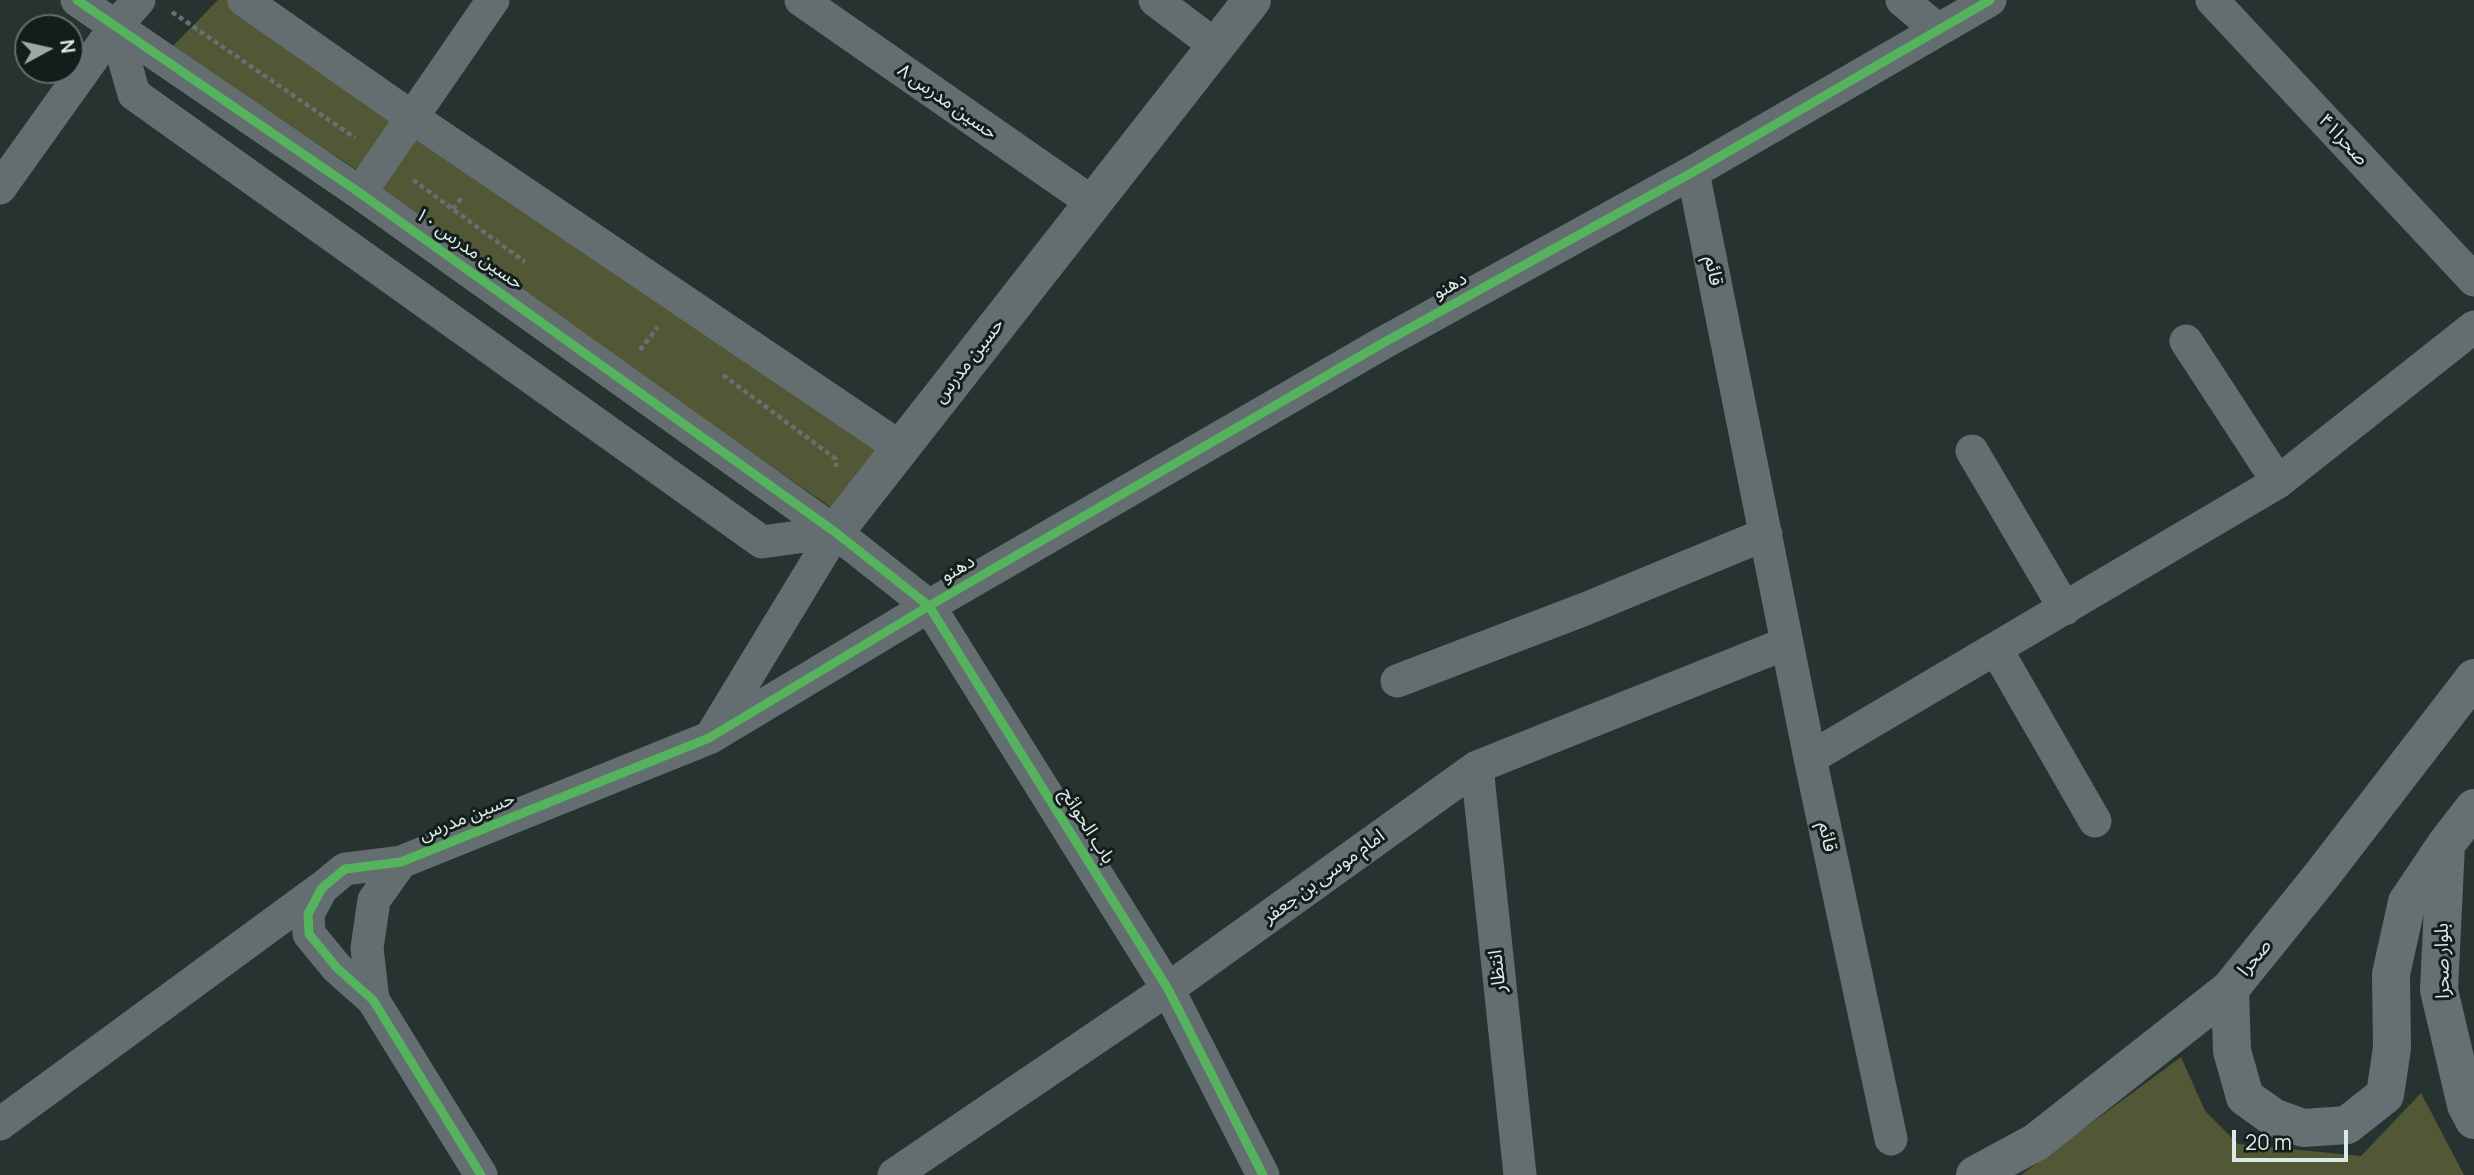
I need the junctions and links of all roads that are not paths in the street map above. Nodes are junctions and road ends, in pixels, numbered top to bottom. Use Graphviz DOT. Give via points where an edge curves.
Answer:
graph roads {
  1 [pos="78,0"];
  2 [pos="244,0"];
  3 [pos="493,0"];
  4 [pos="802,0"];
  5 [pos="1154,0"];
  6 [pos="1252,0"];
  7 [pos="1902,0"];
  8 [pos="1990,0"];
  9 [pos="2211,0"];
  10 [pos="152,4"];
  11 [pos="115,27"];
  12 [pos="1938,30"];
  13 [pos="1216,46"];
  14 [pos="413,118"];
  15 [pos="1693,172"];
  16 [pos="0,188"];
  17 [pos="360,193"];
  18 [pos="1093,203"];
  19 [pos="2474,280"];
  20 [pos="2474,327"];
  21 [pos="2186,341"];
  22 [pos="901,447"];
  23 [pos="1972,451"];
  24 [pos="2278,482"];
  25 [pos="835,532"];
  26 [pos="1766,534"];
  27 [pos="929,606"];
  28 [pos="2065,609"];
  29 [pos="1787,643"];
  30 [pos="1996,649"];
  31 [pos="2474,678"];
  32 [pos="1397,681"];
  33 [pos="709,738"];
  34 [pos="1811,758"];
  35 [pos="1476,767"];
  36 [pos="2474,808"];
  37 [pos="2095,821"];
  38 [pos="2446,844"];
  39 [pos="401,862"];
  40 [pos="322,888"];
  41 [pos="1168,989"];
  42 [pos="2230,989"];
  43 [pos="373,1000"];
  44 [pos="2474,1120"];
  45 [pos="0,1124"];
  46 [pos="1891,1139"];
  47 [pos="481,1175"];
  48 [pos="894,1175"];
  49 [pos="1263,1175"];
  50 [pos="1520,1175"];
  51 [pos="1975,1175"];
  1 -- 11 [label="street, حسین مدرس ۱۰"];
  2 -- 14 [label="street"];
  3 -- 14 [label="street"];
  4 -- 18 [label="street, حسین مدرس ۸"];
  5 -- 13 [label="street"];
  6 -- 13 [label="street, حسین مدرس"];
  7 -- 12 [label="street"];
  8 -- 12 [label="street, دهنو"];
  9 -- 19 [label="street, صحرا۴۱"];
  10 -- 11 [label="street"];
  11 -- 16 [label="street"];
  11 -- 17 [label="street, حسین مدرس ۱۰"];
  11 -- 25 [label="street" via="134,94 762,542"];
  12 -- 15 [label="street, دهنو"];
  13 -- 18 [label="street, حسین مدرس"];
  14 -- 17 [label="street"];
  14 -- 22 [label="street"];
  15 -- 26 [label="street, قائم"];
  15 -- 27 [label="street, دهنو" via="1383,343"];
  17 -- 25 [label="street, حسین مدرس ۱۰"];
  18 -- 22 [label="street, حسین مدرس"];
  20 -- 24 [label="street"];
  21 -- 24 [label="street"];
  22 -- 25 [label="street, حسین مدرس"];
  23 -- 28 [label="street"];
  24 -- 28 [label="street"];
  25 -- 27 [label="street, باب الحوائج"];
  25 -- 33 [label="street, حسین مدرس"];
  26 -- 29 [label="street, قائم"];
  26 -- 32 [label="street"];
  27 -- 33 [label="street, حسین مدرس"];
  27 -- 41 [label="street, باب الحوائج"];
  28 -- 30 [label="street"];
  29 -- 34 [label="street, قائم"];
  29 -- 35 [label="street, امام موسی بن جعفر"];
  30 -- 34 [label="street"];
  30 -- 37 [label="street"];
  31 -- 42 [label="main road, صحرا"];
  33 -- 39 [label="street, حسین مدرس"];
  34 -- 46 [label="street, قائم"];
  35 -- 41 [label="street, امام موسی بن جعفر"];
  35 -- 50 [label="street, انتظار"];
  36 -- 38 [label="main road"];
  38 -- 42 [label="main road" via="2407,902 2391,974 2392,1048 2385,1095 2347,1125 2303,1128 2273,1117 2245,1097 2232,1051"];
  38 -- 44 [label="main road, بلوار صحرا" via="2439,990 2466,1105"];
  39 -- 40 [label="street, حسین مدرس" via="345,869"];
  39 -- 43 [label="street, حسین مدرس" via="374,900 367,948"];
  40 -- 43 [label="street, حسین مدرس" via="308,914 309,934 337,968"];
  40 -- 45 [label="street"];
  41 -- 48 [label="street, امام موسی بن جعفر"];
  41 -- 49 [label="street, باب الحوائج"];
  42 -- 51 [label="main road, صحرا" via="2036,1142"];
  43 -- 47 [label="street, حسین مدرس"];
}
